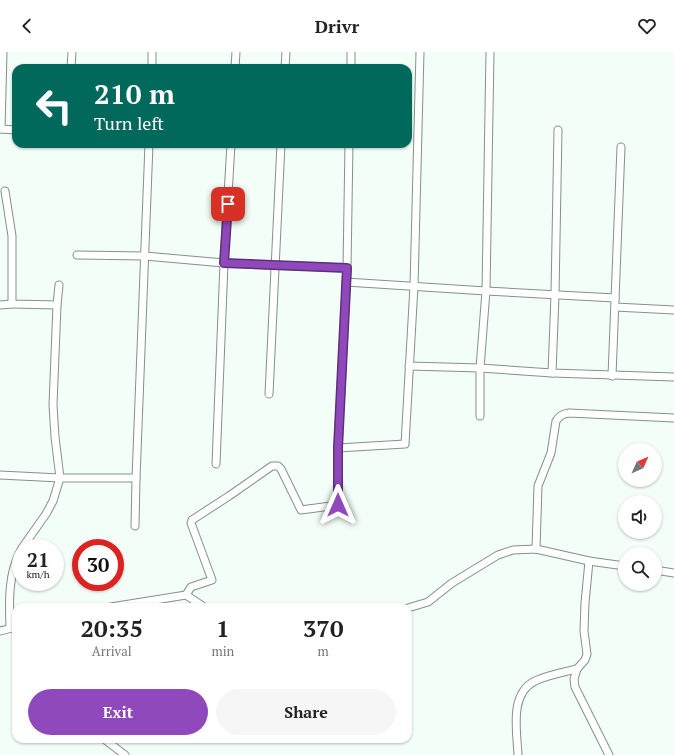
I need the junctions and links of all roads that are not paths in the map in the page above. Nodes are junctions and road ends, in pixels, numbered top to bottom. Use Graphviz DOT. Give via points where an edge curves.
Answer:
graph roads {
  1 [pos="3,52"];
  2 [pos="72,52"];
  3 [pos="152,52"];
  4 [pos="236,52"];
  5 [pos="286,52"];
  6 [pos="351,52"];
  7 [pos="420,52"];
  8 [pos="490,52"];
  9 [pos="71,64"];
  10 [pos="152,64"];
  11 [pos="235,64"];
  12 [pos="285,64"];
  13 [pos="351,64"];
  14 [pos="1,129"];
  15 [pos="12,130"];
  16 [pos="558,130"];
  17 [pos="621,147"];
  18 [pos="149,148"];
  19 [pos="231,148"];
  20 [pos="281,148"];
  21 [pos="349,148"];
  22 [pos="5,191"];
  23 [pos="77,255"];
  24 [pos="144,256"];
  25 [pos="224,263"];
  26 [pos="275,265"];
  27 [pos="347,268"];
  28 [pos="346,282"];
  29 [pos="59,285"];
  30 [pos="414,286"];
  31 [pos="486,291"];
  32 [pos="555,295"];
  33 [pos="615,298"];
  34 [pos="12,304"];
  35 [pos="0,305"];
  36 [pos="57,305"];
  37 [pos="615,307"];
  38 [pos="674,310"];
  39 [pos="409,366"];
  40 [pos="480,368"];
  41 [pos="552,373"];
  42 [pos="612,376"];
  43 [pos="674,377"];
  44 [pos="269,394"];
  45 [pos="480,416"];
  46 [pos="674,418"];
  47 [pos="338,448"];
  48 [pos="216,464"];
  49 [pos="0,475"];
  50 [pos="60,478"];
  51 [pos="136,478"];
  52 [pos="135,526"];
  53 [pos="28,539"];
  54 [pos="536,549"];
  55 [pos="589,561"];
  56 [pos="618,565"];
  57 [pos="662,571"];
  58 [pos="674,573"];
  59 [pos="12,581"];
  60 [pos="186,595"];
  61 [pos="136,603"];
  62 [pos="198,603"];
  63 [pos="412,607"];
  64 [pos="12,620"];
  65 [pos="12,628"];
  66 [pos="0,631"];
  67 [pos="577,669"];
  68 [pos="109,743"];
  69 [pos="125,755"];
  70 [pos="518,755"];
  71 [pos="609,755"];
  1 -- 14 [label="street"];
  2 -- 9 [label="street"];
  3 -- 10 [label="street"];
  4 -- 11 [label="street"];
  5 -- 12 [label="street"];
  6 -- 13 [label="street"];
  7 -- 30 [label="street"];
  8 -- 31 [label="street"];
  14 -- 15 [label="street"];
  16 -- 32 [label="street"];
  17 -- 33 [label="street"];
  18 -- 24 [label="street"];
  19 -- 25 [label="street"];
  20 -- 26 [label="street"];
  21 -- 27 [label="street"];
  22 -- 34 [label="street" via="12,236"];
  23 -- 24 [label="street"];
  24 -- 25 [label="street"];
  24 -- 51 [label="street"];
  25 -- 26 [label="street"];
  25 -- 48 [label="street"];
  26 -- 27 [label="street"];
  26 -- 44 [label="street"];
  27 -- 28 [label="street"];
  28 -- 30 [label="street"];
  28 -- 47 [label="street"];
  29 -- 36 [label="street"];
  30 -- 31 [label="street"];
  30 -- 39 [label="street"];
  31 -- 32 [label="street"];
  31 -- 40 [label="street"];
  32 -- 33 [label="street"];
  32 -- 41 [label="street"];
  33 -- 37 [label="street"];
  34 -- 35 [label="street"];
  34 -- 36 [label="street"];
  36 -- 50 [label="street" via="53,405"];
  37 -- 38 [label="street"];
  37 -- 42 [label="street"];
  39 -- 40 [label="street"];
  39 -- 47 [label="street" via="405,444"];
  40 -- 41 [label="street"];
  40 -- 45 [label="street"];
  41 -- 42 [label="street"];
  42 -- 43 [label="street"];
  46 -- 54 [label="street" via="569,413 558,417 551,453 538,486"];
  47 -- 60 [label="street" via="338,505 301,510 281,469 275,465 194,518 191,522 212,580 191,587"];
  49 -- 50 [label="street"];
  50 -- 51 [label="street"];
  50 -- 53 [label="street" via="53,501"];
  51 -- 52 [label="street"];
  54 -- 55 [label="street"];
  54 -- 63 [label="street" via="513,550 498,555 452,583 428,602"];
  55 -- 56 [label="street"];
  55 -- 67 [label="street" via="584,631 587,654"];
  57 -- 58 [label="street"];
  59 -- 64 [label="street" via="9,596"];
  60 -- 61 [label="street"];
  60 -- 62 [label="street"];
  65 -- 66 [label="street"];
  67 -- 70 [label="street" via="537,680 523,690 517,710"];
  67 -- 71 [label="street" via="575,687"];
  68 -- 69 [label="street"];
}
